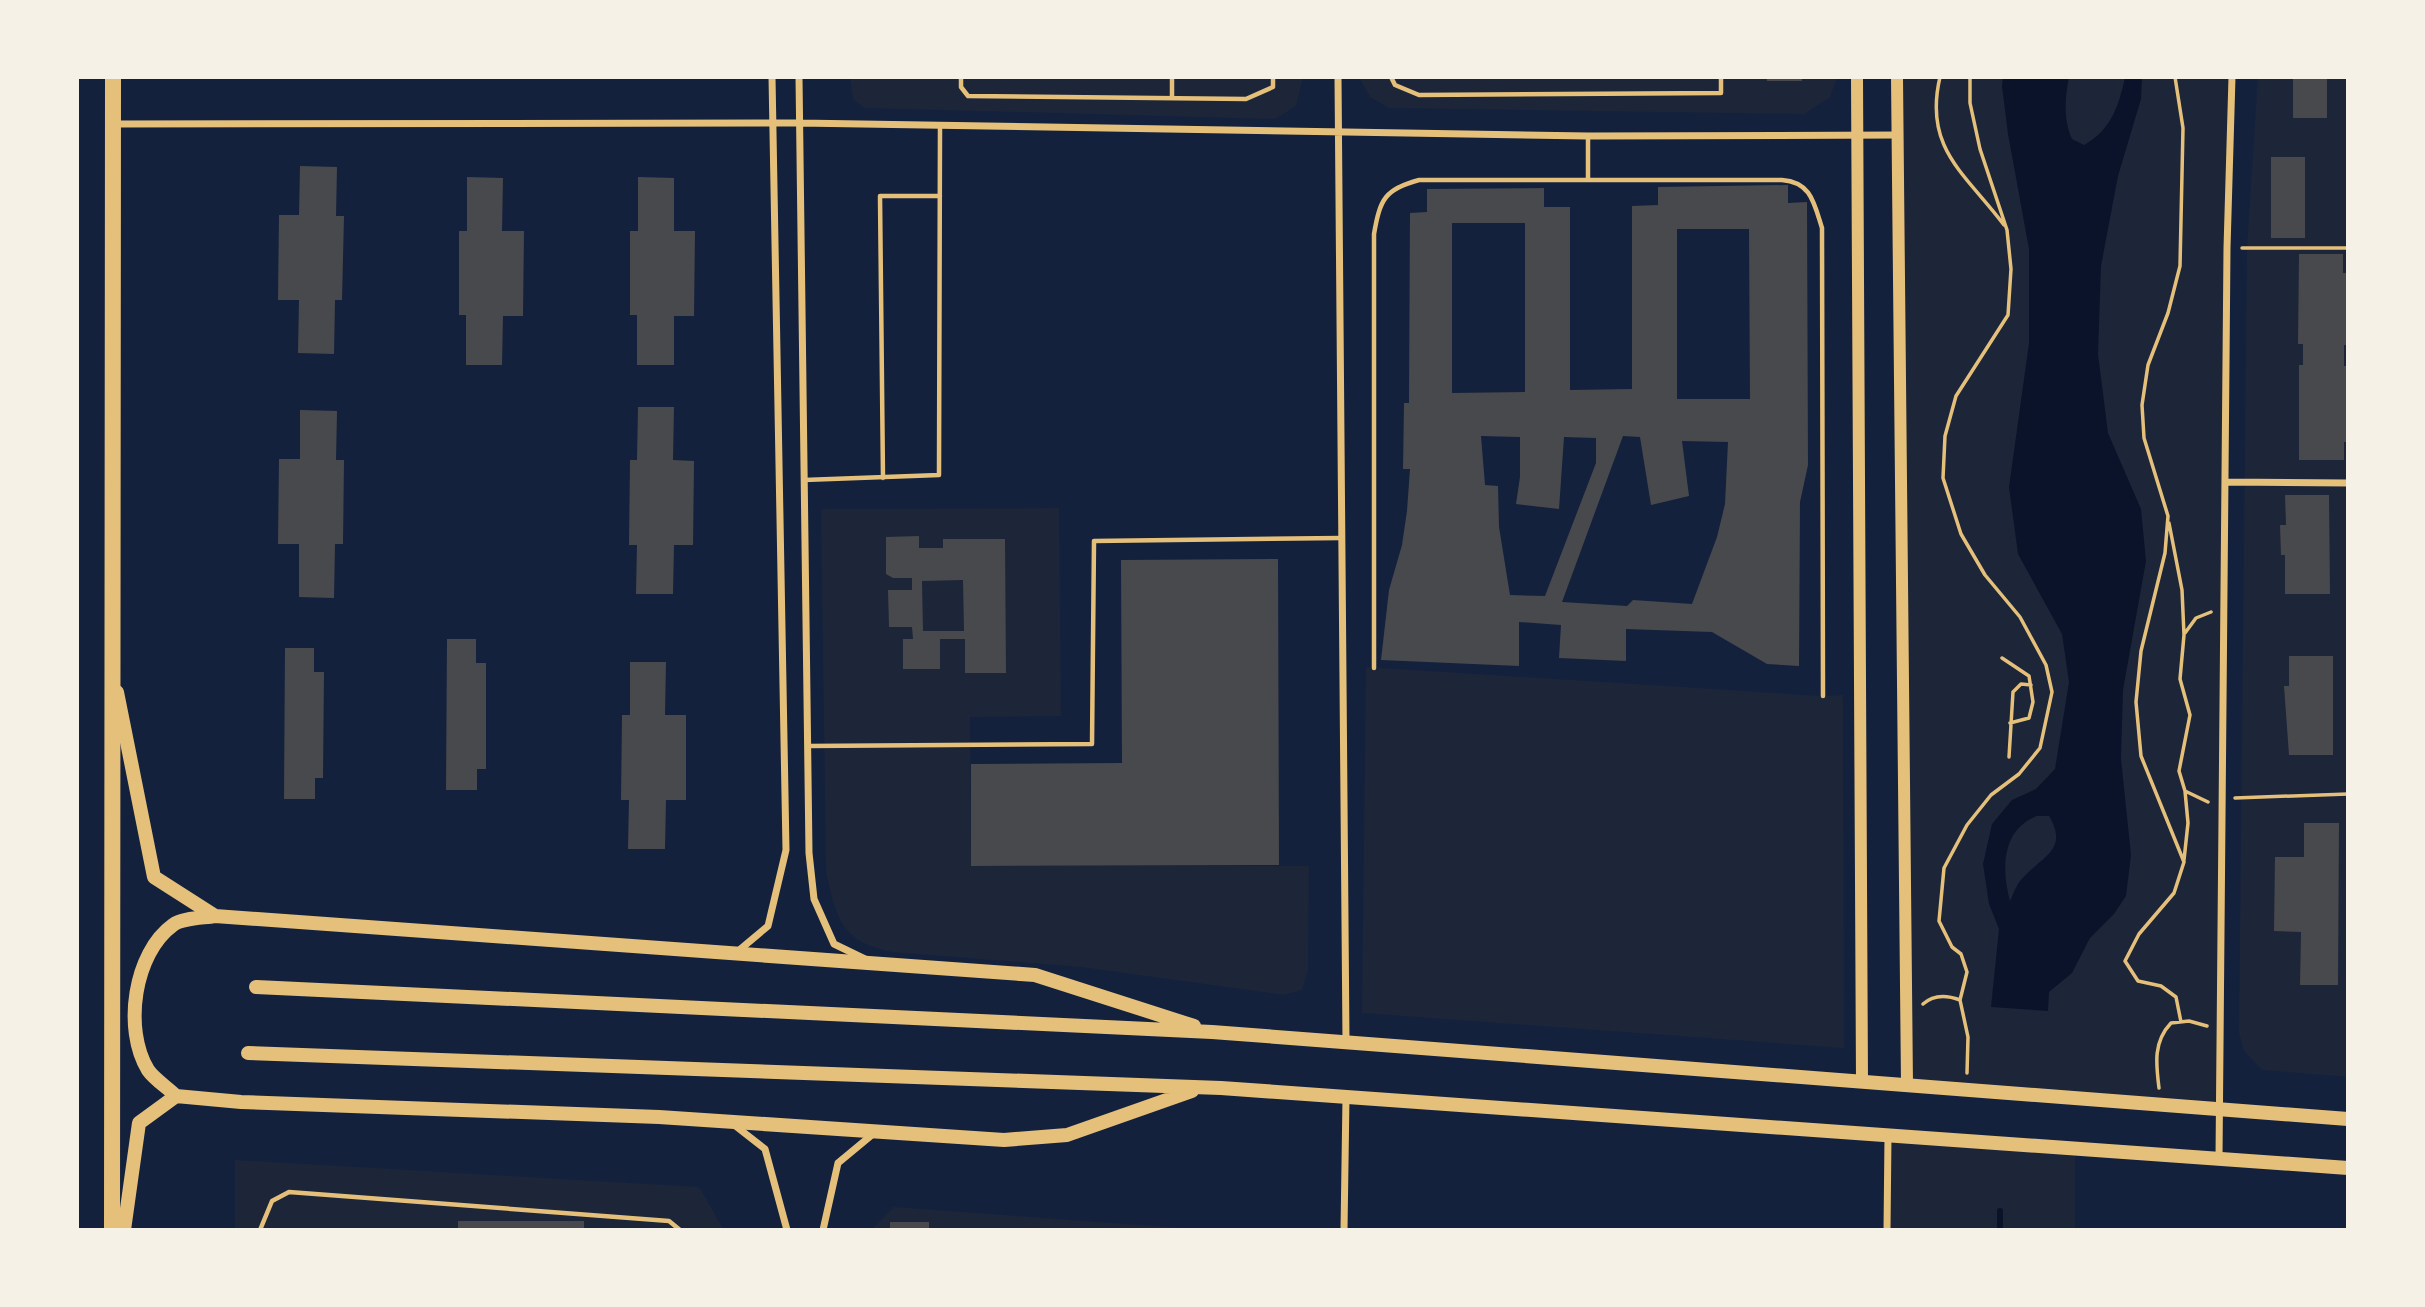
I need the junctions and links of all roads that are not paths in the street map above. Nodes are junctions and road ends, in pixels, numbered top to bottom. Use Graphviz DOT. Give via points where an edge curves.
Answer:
graph roads {
  1 [pos="113,77"];
  2 [pos="772,77"];
  3 [pos="799,77"];
  4 [pos="961,77"];
  5 [pos="1172,77"];
  6 [pos="1273,77"];
  7 [pos="1338,77"];
  8 [pos="1391,77"];
  9 [pos="1721,77"];
  10 [pos="1857,77"];
  11 [pos="1897,77"];
  12 [pos="2232,77"];
  13 [pos="1172,98"];
  14 [pos="799,123"];
  15 [pos="113,124"];
  16 [pos="772,124"];
  17 [pos="940,125"];
  18 [pos="1339,130"];
  19 [pos="1898,135"];
  20 [pos="1588,136"];
  21 [pos="1856,137"];
  22 [pos="1588,180"];
  23 [pos="940,196"];
  24 [pos="883,478"];
  25 [pos="804,480"];
  26 [pos="2226,482"];
  27 [pos="2348,483"];
  28 [pos="1342,538"];
  29 [pos="1374,668"];
  30 [pos="113,673"];
  31 [pos="1823,696"];
  32 [pos="808,746"];
  33 [pos="215,916"];
  34 [pos="736,952"];
  35 [pos="875,964"];
  36 [pos="256,987"];
  37 [pos="1212,1032"];
  38 [pos="1346,1042"];
  39 [pos="248,1053"];
  40 [pos="1862,1082"];
  41 [pos="1907,1085"];
  42 [pos="1221,1088"];
  43 [pos="176,1096"];
  44 [pos="1346,1097"];
  45 [pos="2220,1109"];
  46 [pos="2348,1119"];
  47 [pos="730,1122"];
  48 [pos="876,1132"];
  49 [pos="1888,1136"];
  50 [pos="2219,1159"];
  51 [pos="2348,1168"];
  52 [pos="113,1230"];
  53 [pos="124,1230"];
  54 [pos="260,1230"];
  55 [pos="680,1230"];
  56 [pos="787,1230"];
  57 [pos="823,1230"];
  58 [pos="1344,1230"];
  59 [pos="1887,1230"];
  1 -- 15 [label="main road"];
  2 -- 16 [label="street"];
  3 -- 14 [label="street"];
  4 -- 13 [label="lane" via="968,96"];
  5 -- 13 [label="lane"];
  6 -- 13 [label="lane" via="1273,87 1247,99"];
  7 -- 18 [label="street"];
  8 -- 9 [label="lane" via="1395,85 1419,95 1721,93"];
  10 -- 21 [label="street"];
  11 -- 19 [label="street"];
  12 -- 26 [label="street"];
  14 -- 16 [label="street"];
  14 -- 17 [label="street"];
  14 -- 25 [label="street"];
  15 -- 16 [label="street"];
  15 -- 30 [label="main road"];
  16 -- 34 [label="street" via="786,850 768,926"];
  17 -- 18 [label="street"];
  17 -- 23 [label="lane"];
  18 -- 20 [label="street"];
  18 -- 28 [label="street"];
  19 -- 21 [label="street"];
  19 -- 41 [label="street"];
  20 -- 21 [label="street"];
  20 -- 22 [label="lane"];
  21 -- 40 [label="street"];
  22 -- 29 [label="lane" via="1419,180 1394,187 1379,208 1374,234"];
  22 -- 31 [label="lane" via="1782,180 1796,181 1811,193 1822,228"];
  23 -- 24 [label="lane" via="939,475"];
  23 -- 24 [label="lane" via="880,196"];
  24 -- 25 [label="lane"];
  25 -- 32 [label="street"];
  26 -- 27 [label="street"];
  26 -- 45 [label="street"];
  28 -- 32 [label="lane" via="1094,541 1092,744"];
  28 -- 38 [label="street"];
  30 -- 33 [label="main road" via="154,877"];
  30 -- 52 [label="main road"];
  32 -- 35 [label="street" via="814,898 834,944"];
  33 -- 34 [label="main road"];
  33 -- 43 [label="main road" via="174,923 152,945 136,987 136,1031 148,1070"];
  34 -- 35 [label="main road"];
  35 -- 37 [label="main road" via="1035,975"];
  36 -- 37 [label="main road"];
  37 -- 38 [label="main road"];
  38 -- 40 [label="main road"];
  39 -- 42 [label="main road"];
  40 -- 41 [label="main road"];
  41 -- 45 [label="main road"];
  42 -- 44 [label="main road"];
  42 -- 48 [label="main road" via="1190,1091 1068,1135 1003,1140"];
  43 -- 47 [label="main road"];
  43 -- 53 [label="main road" via="139,1123"];
  44 -- 49 [label="main road"];
  44 -- 58 [label="street"];
  45 -- 46 [label="main road"];
  45 -- 50 [label="street"];
  47 -- 48 [label="main road"];
  47 -- 56 [label="street" via="765,1149"];
  48 -- 57 [label="street" via="838,1163"];
  49 -- 50 [label="main road"];
  49 -- 59 [label="street"];
  50 -- 51 [label="main road"];
  54 -- 55 [label="lane" via="272,1200 289,1192 669,1221"];
}
